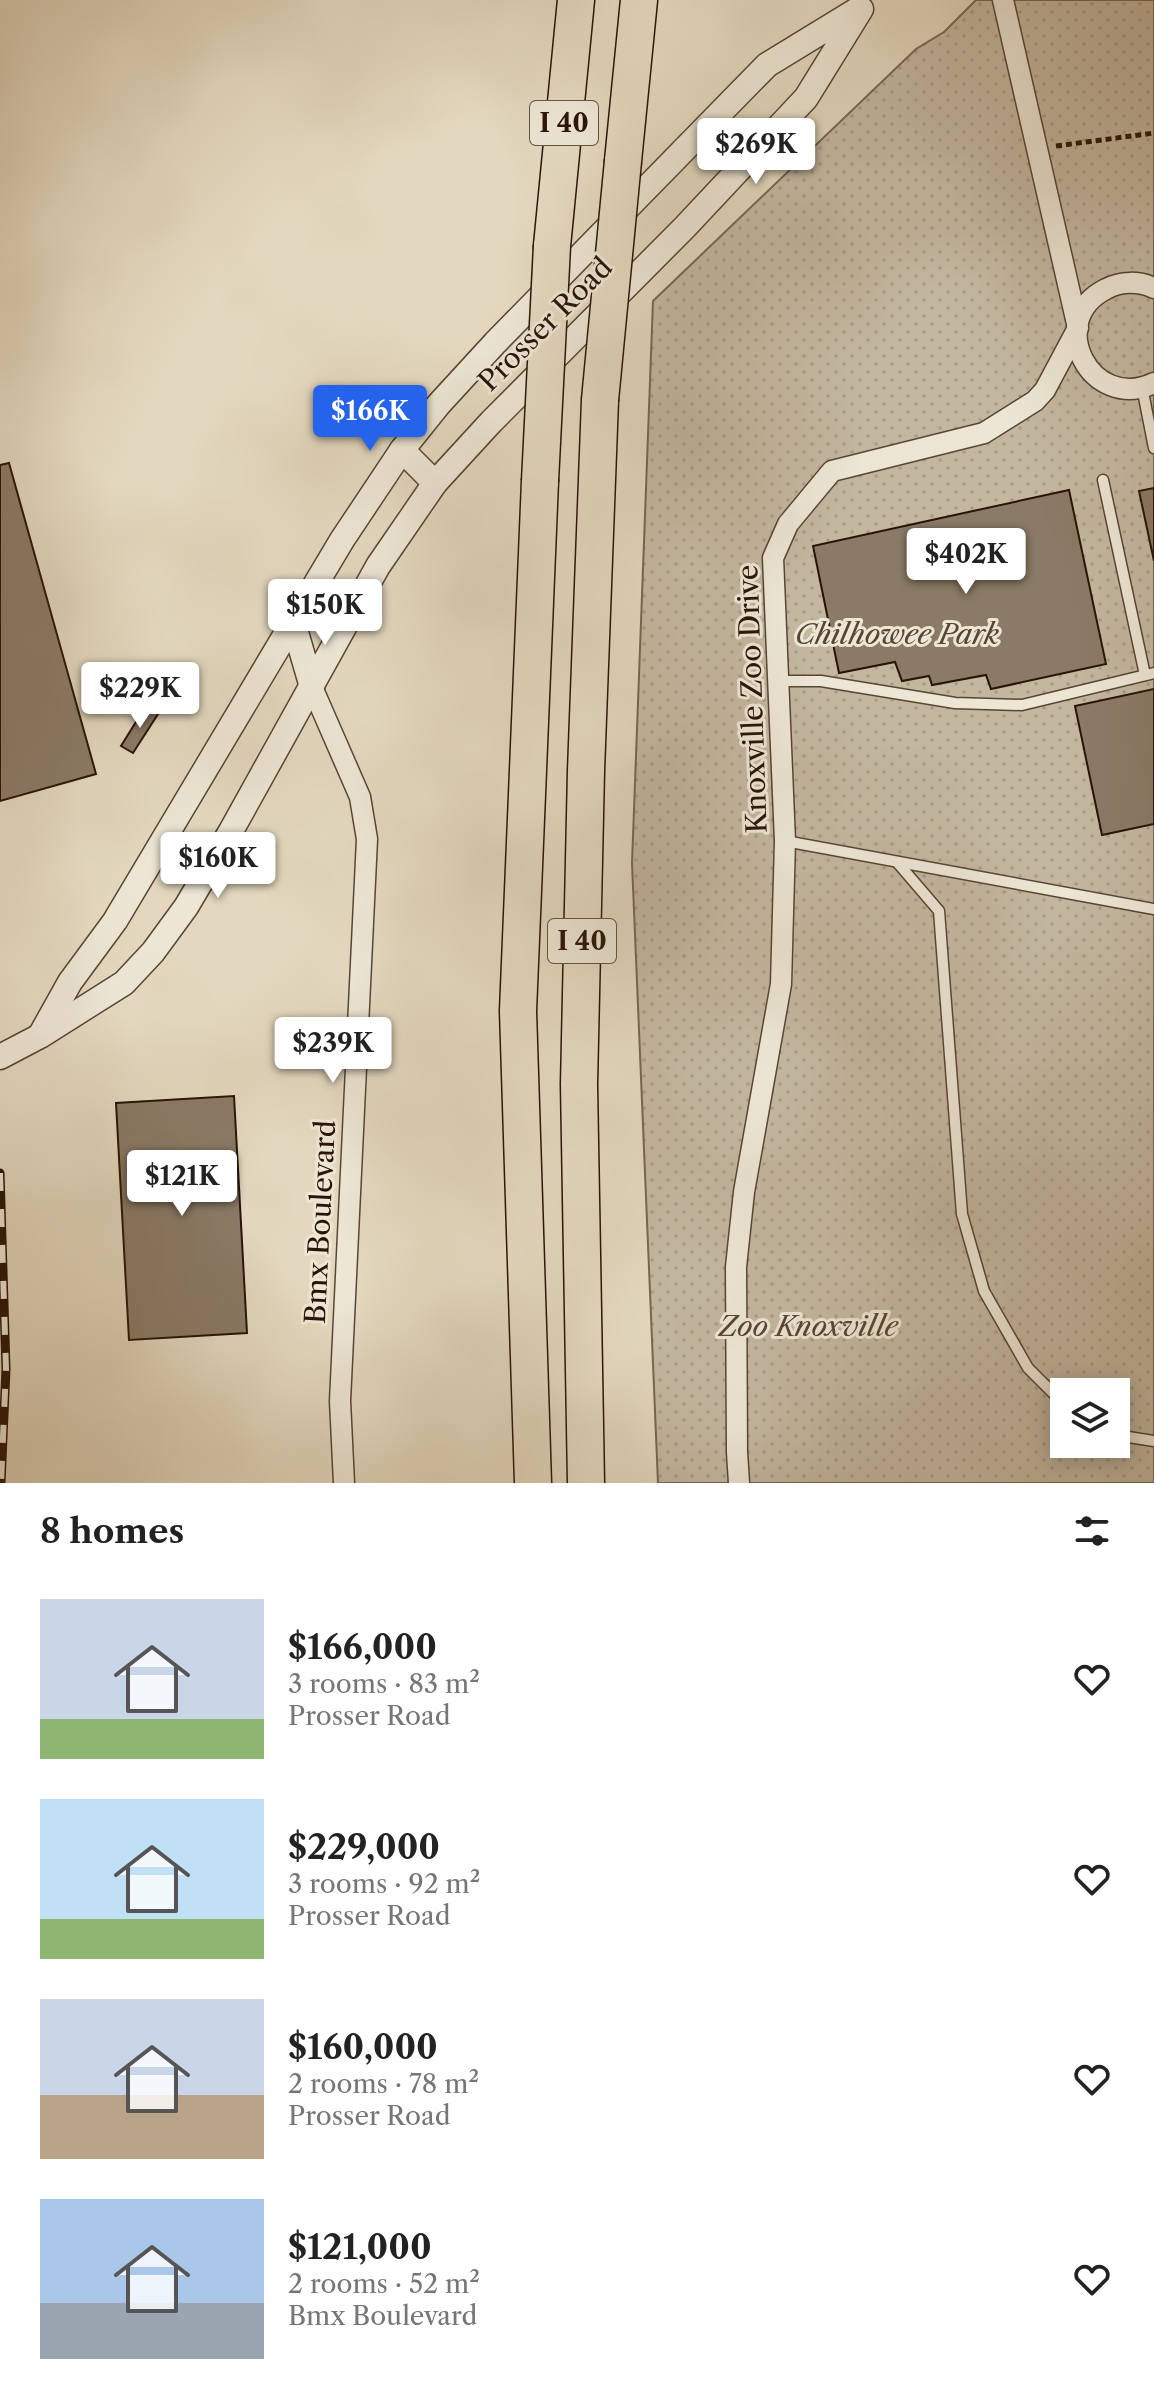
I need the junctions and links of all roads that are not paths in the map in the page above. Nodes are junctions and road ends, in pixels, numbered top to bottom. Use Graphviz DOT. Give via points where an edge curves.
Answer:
graph roads {
  1 [pos="576,0"];
  2 [pos="639,0"];
  3 [pos="1003,0"];
  4 [pos="865,4"];
  5 [pos="1154,288"];
  6 [pos="1078,328"];
  7 [pos="1148,385"];
  8 [pos="1154,448"];
  9 [pos="402,450"];
  10 [pos="1103,480"];
  11 [pos="435,483"];
  12 [pos="293,622"];
  13 [pos="1149,674"];
  14 [pos="779,681"];
  15 [pos="312,687"];
  16 [pos="785,841"];
  17 [pos="897,862"];
  18 [pos="1154,909"];
  19 [pos="40,1036"];
  20 [pos="0,1057"];
  21 [pos="1050,1390"];
  22 [pos="1130,1437"];
  23 [pos="1154,1441"];
  24 [pos="344,1483"];
  25 [pos="533,1483"];
  26 [pos="586,1483"];
  27 [pos="739,1483"];
  1 -- 25 [label="highway, I 40, bridge" via="552,246 518,1011"];
  2 -- 26 [label="highway, I 40, bridge" via="600,400 586,771 579,1084"];
  3 -- 6 [label="street"];
  4 -- 9 [label="street, Prosser Road" via="767,65 495,343"];
  4 -- 11 [label="street, Prosser Road" via="806,98"];
  5 -- 6 [label="street, Knoxville Zoo Drive" via="1132,282 1098,293 1085,306"];
  6 -- 7 [label="street" via="1080,355 1101,381 1117,388"];
  6 -- 14 [label="street, Knoxville Zoo Drive" via="1045,390 984,433 832,471 788,524 773,558"];
  7 -- 8 [label="lane"];
  9 -- 11 [label="street"];
  9 -- 12 [label="street, Prosser Road"];
  10 -- 13 [label="lane"];
  11 -- 15 [label="street, Prosser Road" via="378,566"];
  12 -- 15 [label="street"];
  12 -- 19 [label="street, Prosser Road" via="115,921 70,982"];
  13 -- 14 [label="lane" via="1022,705 955,703 821,681"];
  14 -- 16 [label="street, Knoxville Zoo Drive"];
  15 -- 19 [label="street, Prosser Road" via="186,907 153,952 124,983"];
  15 -- 24 [label="street, Bmx Boulevard" via="360,797 367,839 340,1401"];
  16 -- 17 [label="lane"];
  16 -- 27 [label="street, Knoxville Zoo Drive" via="781,984 736,1267"];
  17 -- 18 [label="lane"];
  17 -- 21 [label="lane" via="939,911 962,1214 984,1291 1028,1368"];
  19 -- 20 [label="street, Prosser Road"];
  22 -- 23 [label="lane"];
}
